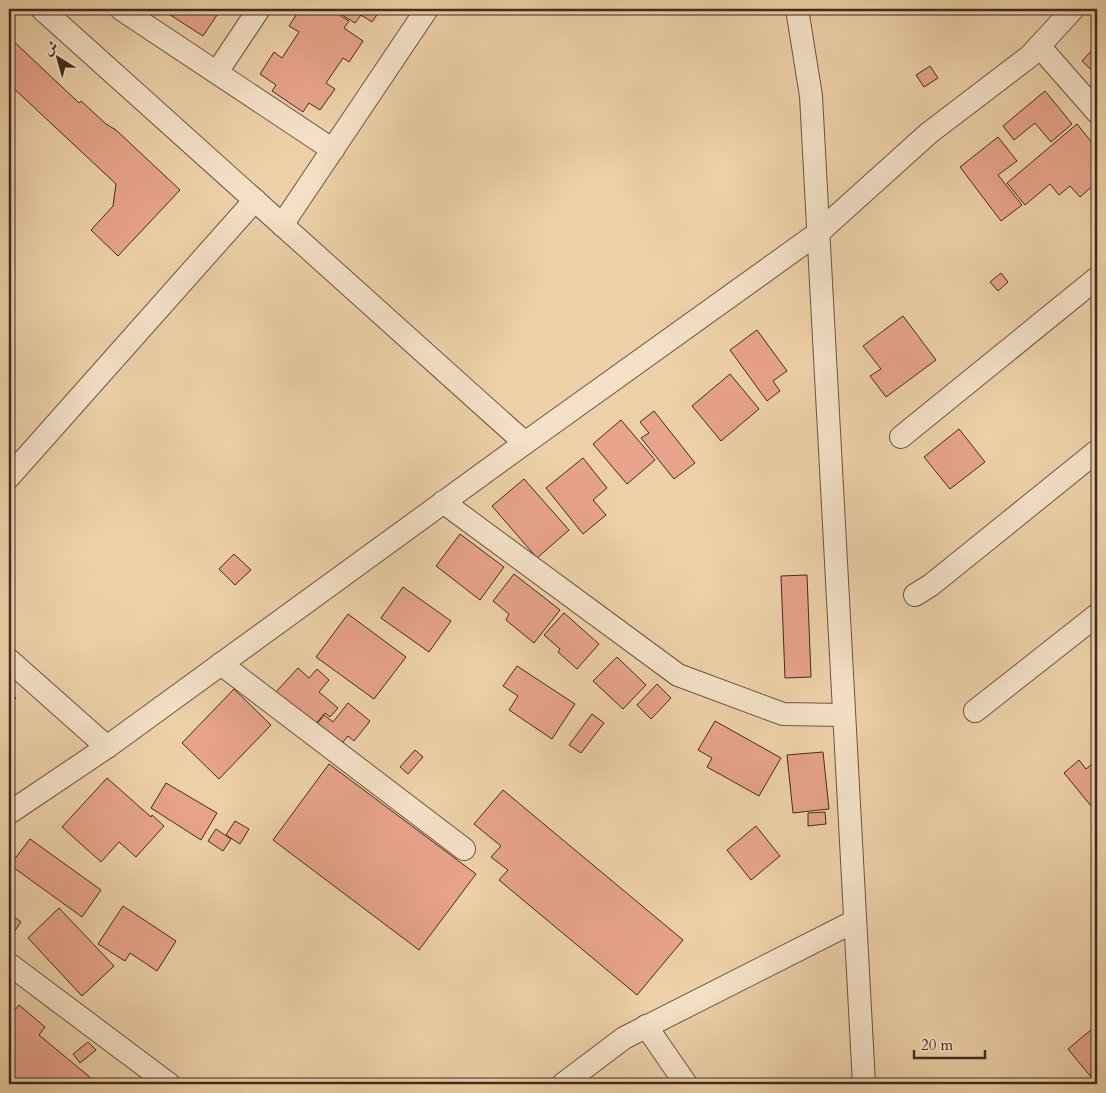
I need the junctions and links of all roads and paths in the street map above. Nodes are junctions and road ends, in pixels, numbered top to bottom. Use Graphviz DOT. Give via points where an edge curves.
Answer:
graph roads {
  1 [pos="42,9"];
  2 [pos="122,9"];
  3 [pos="259,9"];
  4 [pos="427,9"];
  5 [pos="797,9"];
  6 [pos="1073,9"];
  7 [pos="1039,46"];
  8 [pos="217,72"];
  9 [pos="1097,112"];
  10 [pos="333,150"];
  11 [pos="255,200"];
  12 [pos="282,224"];
  13 [pos="818,233"];
  14 [pos="1097,278"];
  15 [pos="901,437"];
  16 [pos="525,443"];
  17 [pos="1097,451"];
  18 [pos="9,477"];
  19 [pos="443,502"];
  20 [pos="915,595"];
  21 [pos="1097,615"];
  22 [pos="9,660"];
  23 [pos="221,664"];
  24 [pos="975,710"];
  25 [pos="844,715"];
  26 [pos="107,747"];
  27 [pos="9,812"];
  28 [pos="464,849"];
  29 [pos="855,921"];
  30 [pos="9,964"];
  31 [pos="646,1026"];
  32 [pos="169,1084"];
  33 [pos="563,1084"];
  34 [pos="686,1084"];
  35 [pos="864,1084"];
  1 -- 11 [label="street"];
  2 -- 8 [label="street"];
  3 -- 8 [label="street"];
  4 -- 10 [label="street"];
  5 -- 13 [label="street" via="810,96"];
  6 -- 7 [label="street"];
  7 -- 9 [label="street"];
  7 -- 13 [label="street" via="929,133"];
  8 -- 10 [label="street"];
  10 -- 12 [label="street"];
  11 -- 12 [label="street"];
  11 -- 18 [label="street"];
  12 -- 16 [label="street"];
  13 -- 16 [label="street"];
  13 -- 25 [label="street"];
  14 -- 15 [label="street"];
  16 -- 19 [label="street"];
  17 -- 20 [label="street"];
  19 -- 23 [label="street"];
  19 -- 25 [label="street" via="678,675 783,714"];
  21 -- 24 [label="street"];
  22 -- 26 [label="street"];
  23 -- 26 [label="street"];
  23 -- 28 [label="street"];
  25 -- 29 [label="street"];
  26 -- 27 [label="street"];
  29 -- 31 [label="street"];
  29 -- 35 [label="street"];
  30 -- 32 [label="street"];
  31 -- 33 [label="street" via="624,1038"];
  31 -- 34 [label="street"];
}
